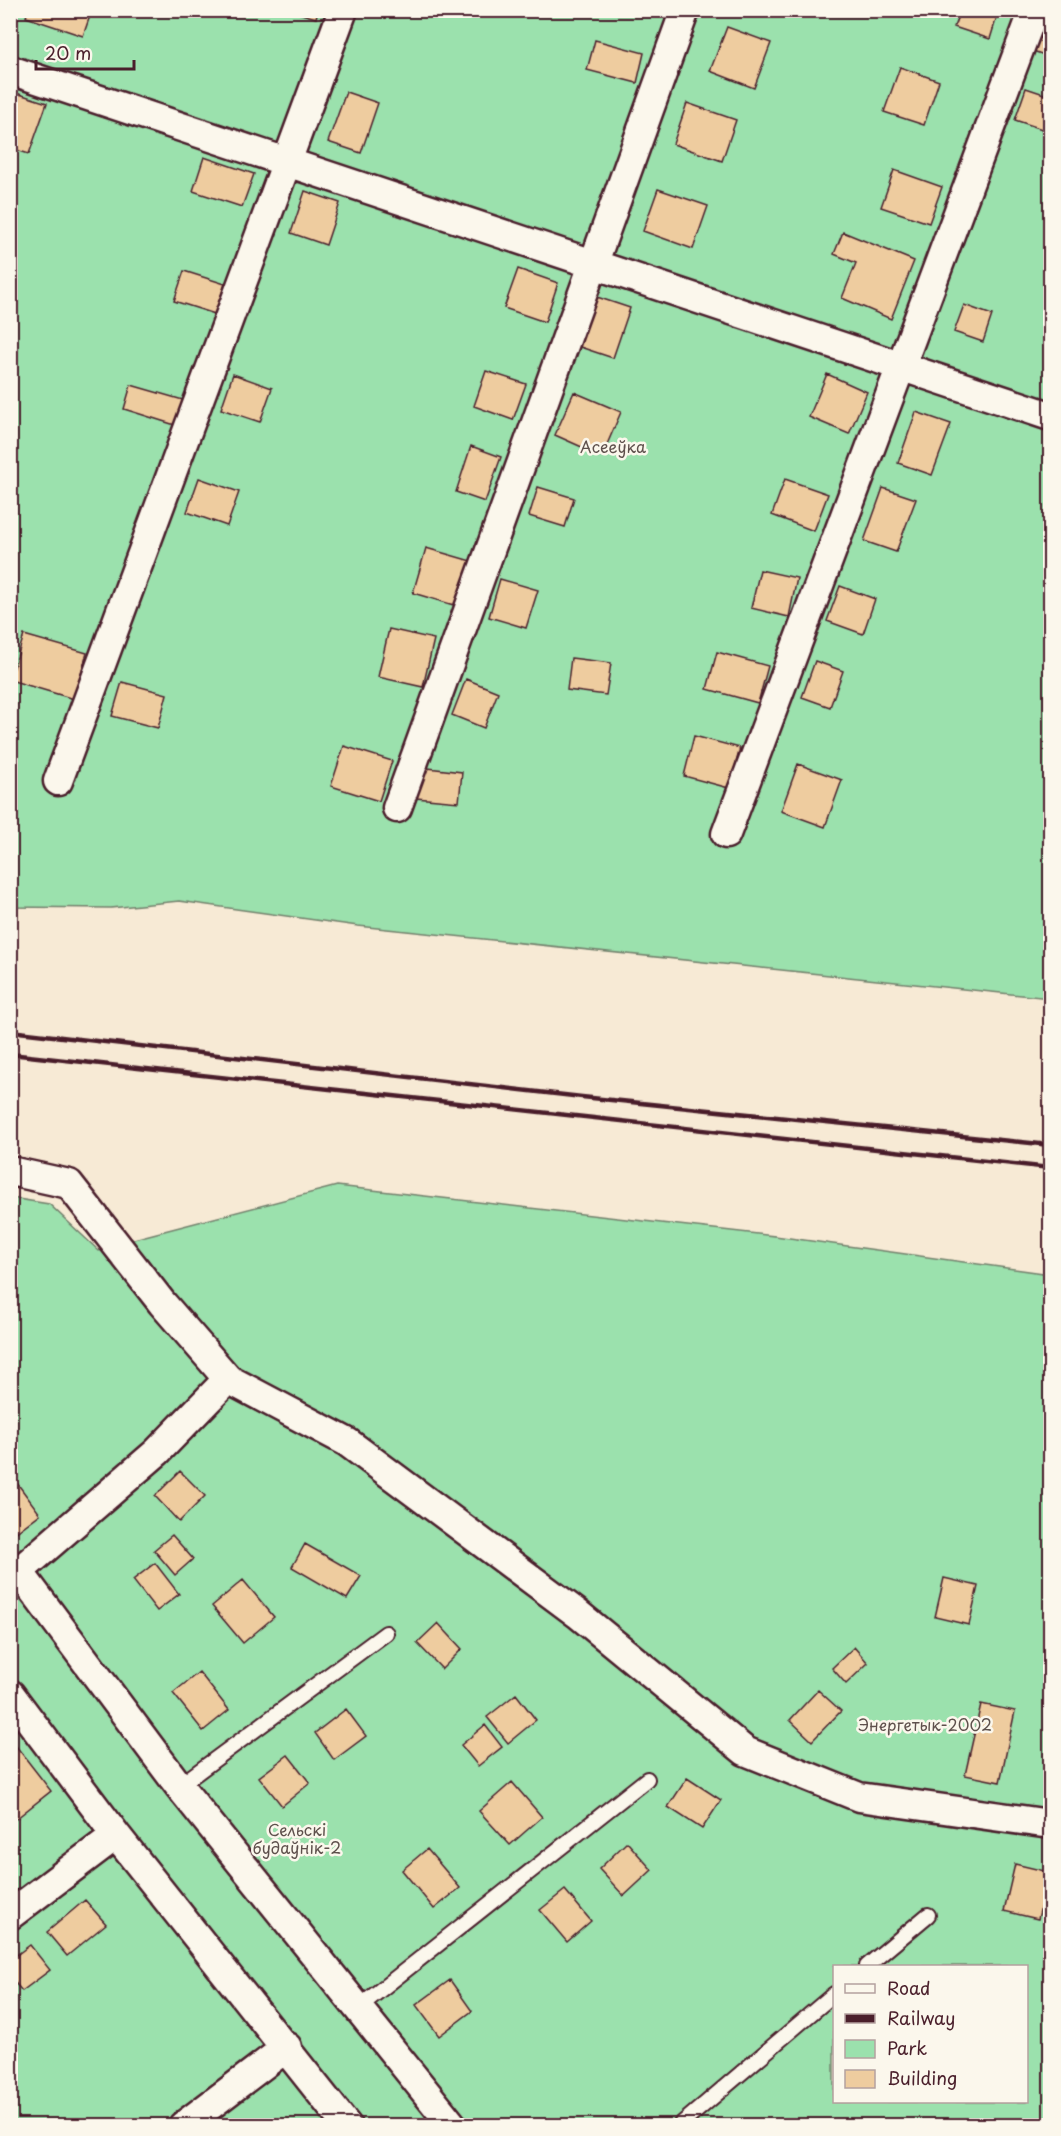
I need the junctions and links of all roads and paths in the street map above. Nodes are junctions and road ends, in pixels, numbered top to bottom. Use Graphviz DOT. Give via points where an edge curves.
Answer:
graph roads {
  1 [pos="343,10"];
  2 [pos="685,10"];
  3 [pos="1034,10"];
  4 [pos="10,70"];
  5 [pos="287,162"];
  6 [pos="593,264"];
  7 [pos="901,366"];
  8 [pos="1050,416"];
  9 [pos="58,781"];
  10 [pos="397,808"];
  11 [pos="726,834"];
  12 [pos="10,1171"];
  13 [pos="228,1379"];
  14 [pos="15,1576"];
  15 [pos="386,1633"];
  16 [pos="10,1694"];
  17 [pos="648,1779"];
  18 [pos="180,1786"];
  19 [pos="1050,1824"];
  20 [pos="116,1835"];
  21 [pos="10,1915"];
  22 [pos="928,1915"];
  23 [pos="868,1965"];
  24 [pos="833,1995"];
  25 [pos="359,2007"];
  26 [pos="287,2047"];
  27 [pos="183,2126"];
  28 [pos="347,2126"];
  29 [pos="453,2126"];
  30 [pos="679,2126"];
  1 -- 5 [label="street"];
  2 -- 6 [label="street"];
  3 -- 7 [label="street"];
  4 -- 5 [label="street"];
  5 -- 6 [label="street"];
  5 -- 9 [label="street"];
  6 -- 7 [label="street"];
  6 -- 10 [label="street"];
  7 -- 8 [label="street"];
  7 -- 11 [label="street"];
  12 -- 13 [label="street" via="69,1184 162,1303"];
  13 -- 14 [label="street" via="157,1452"];
  13 -- 19 [label="street" via="347,1442 578,1614 745,1752 859,1797"];
  14 -- 18 [label="street"];
  15 -- 18 [label="lane"];
  16 -- 20 [label="street"];
  17 -- 25 [label="lane"];
  18 -- 25 [label="street"];
  20 -- 21 [label="street"];
  20 -- 26 [label="street"];
  22 -- 23 [label="lane"];
  24 -- 30 [label="lane"];
  25 -- 29 [label="street"];
  26 -- 27 [label="street"];
  26 -- 28 [label="street"];
}
